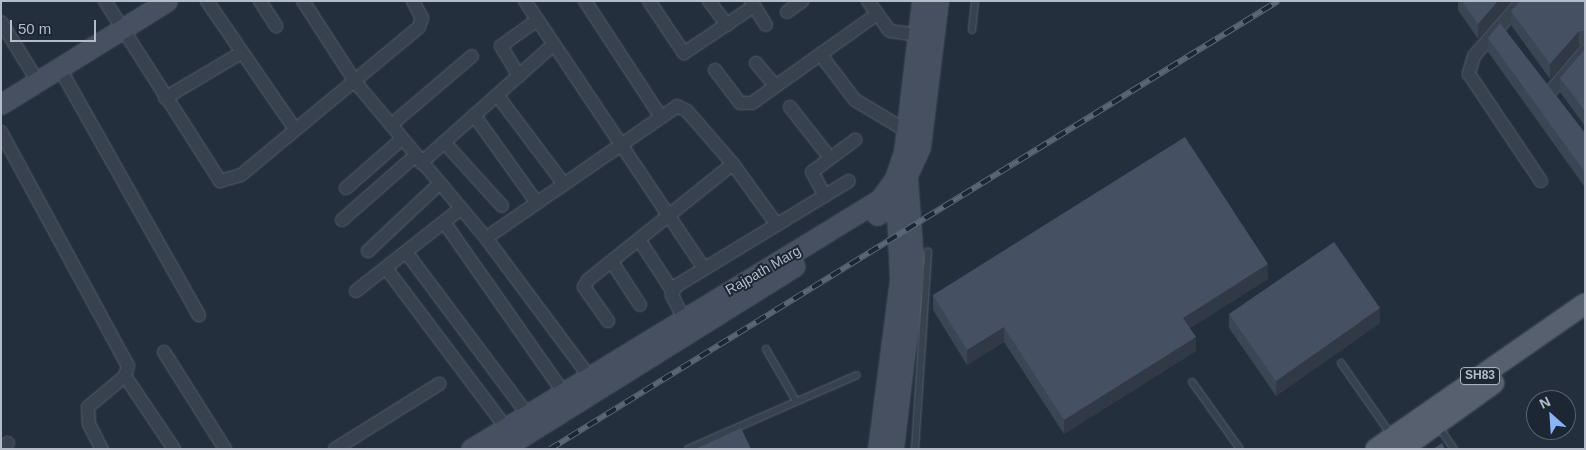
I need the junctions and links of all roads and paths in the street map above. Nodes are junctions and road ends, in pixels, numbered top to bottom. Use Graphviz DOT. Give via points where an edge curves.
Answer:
graph roads {
  1 [pos="105,1"];
  2 [pos="167,1"];
  3 [pos="207,1"];
  4 [pos="260,1"];
  5 [pos="303,1"];
  6 [pos="413,1"];
  7 [pos="525,1"];
  8 [pos="585,1"];
  9 [pos="649,1"];
  10 [pos="709,1"];
  11 [pos="802,1"];
  12 [pos="868,1"];
  13 [pos="922,1"];
  14 [pos="938,1"];
  15 [pos="975,1"];
  16 [pos="1522,1"];
  17 [pos="752,4"];
  18 [pos="787,12"];
  19 [pos="876,15"];
  20 [pos="537,20"];
  21 [pos="1,22"];
  22 [pos="728,25"];
  23 [pos="766,25"];
  24 [pos="1501,25"];
  25 [pos="276,26"];
  26 [pos="121,29"];
  27 [pos="972,30"];
  28 [pos="919,35"];
  29 [pos="1512,40"];
  30 [pos="553,45"];
  31 [pos="1585,51"];
  32 [pos="241,53"];
  33 [pos="820,54"];
  34 [pos="472,56"];
  35 [pos="756,63"];
  36 [pos="59,67"];
  37 [pos="715,70"];
  38 [pos="519,76"];
  39 [pos="1539,77"];
  40 [pos="37,80"];
  41 [pos="356,83"];
  42 [pos="775,86"];
  43 [pos="1550,92"];
  44 [pos="497,95"];
  45 [pos="165,98"];
  46 [pos="1,104"];
  47 [pos="790,106"];
  48 [pos="1562,108"];
  49 [pos="474,115"];
  50 [pos="660,116"];
  51 [pos="390,125"];
  52 [pos="294,129"];
  53 [pos="1,132"];
  54 [pos="907,132"];
  55 [pos="402,139"];
  56 [pos="855,140"];
  57 [pos="444,142"];
  58 [pos="618,145"];
  59 [pos="830,158"];
  60 [pos="418,159"];
  61 [pos="733,164"];
  62 [pos="901,179"];
  63 [pos="849,181"];
  64 [pos="1541,181"];
  65 [pos="563,183"];
  66 [pos="438,185"];
  67 [pos="346,188"];
  68 [pos="825,196"];
  69 [pos="896,199"];
  70 [pos="537,202"];
  71 [pos="502,206"];
  72 [pos="460,210"];
  73 [pos="669,219"];
  74 [pos="342,220"];
  75 [pos="444,222"];
  76 [pos="777,225"];
  77 [pos="486,238"];
  78 [pos="640,240"];
  79 [pos="368,251"];
  80 [pos="928,251"];
  81 [pos="406,252"];
  82 [pos="612,262"];
  83 [pos="386,268"];
  84 [pos="704,268"];
  85 [pos="672,290"];
  86 [pos="356,292"];
  87 [pos="1585,304"];
  88 [pos="640,305"];
  89 [pos="199,316"];
  90 [pos="683,317"];
  91 [pos="1585,318"];
  92 [pos="608,321"];
  93 [pos="766,349"];
  94 [pos="164,352"];
  95 [pos="1341,363"];
  96 [pos="857,375"];
  97 [pos="125,376"];
  98 [pos="589,376"];
  99 [pos="1192,382"];
  100 [pos="438,384"];
  101 [pos="563,392"];
  102 [pos="796,401"];
  103 [pos="528,415"];
  104 [pos="1436,424"];
  105 [pos="506,428"];
  106 [pos="1397,443"];
  107 [pos="1450,447"];
  108 [pos="102,449"];
  109 [pos="174,449"];
  110 [pos="225,449"];
  111 [pos="335,449"];
  112 [pos="471,449"];
  113 [pos="502,449"];
  114 [pos="688,449"];
  115 [pos="878,449"];
  116 [pos="893,449"];
  117 [pos="915,449"];
  118 [pos="1240,449"];
  119 [pos="1376,449"];
  1 -- 26 [label="street"];
  2 -- 26 [label="main road"];
  3 -- 32 [label="street"];
  4 -- 25 [label="street"];
  5 -- 41 [label="street"];
  6 -- 41 [label="street" via="422,18 419,27"];
  7 -- 20 [label="street"];
  8 -- 50 [label="street"];
  9 -- 22 [label="street" via="684,53"];
  10 -- 22 [label="street"];
  11 -- 18 [label="street"];
  12 -- 19 [label="street"];
  13 -- 28 [label="main road"];
  14 -- 62 [label="main road, Rajpath Marg" via="920,147"];
  15 -- 27 [label="lane"];
  16 -- 24 [label="street"];
  17 -- 22 [label="street"];
  17 -- 23 [label="street"];
  19 -- 28 [label="street" via="890,31"];
  19 -- 33 [label="street"];
  20 -- 30 [label="street"];
  20 -- 38 [label="street" via="501,46"];
  21 -- 40 [label="street"];
  24 -- 29 [label="street"];
  24 -- 64 [label="street" via="1474,56 1469,74"];
  26 -- 36 [label="main road"];
  26 -- 45 [label="street"];
  28 -- 54 [label="main road"];
  30 -- 38 [label="street"];
  30 -- 58 [label="street"];
  31 -- 43 [label="street"];
  32 -- 45 [label="street"];
  32 -- 52 [label="street"];
  33 -- 42 [label="street"];
  33 -- 54 [label="street" via="855,100"];
  34 -- 51 [label="street"];
  35 -- 42 [label="street"];
  36 -- 40 [label="main road"];
  36 -- 89 [label="street"];
  37 -- 42 [label="street" via="745,105"];
  38 -- 44 [label="street"];
  39 -- 43 [label="street"];
  40 -- 46 [label="main road"];
  41 -- 51 [label="street"];
  41 -- 52 [label="street"];
  43 -- 48 [label="street"];
  44 -- 49 [label="street"];
  44 -- 65 [label="street"];
  45 -- 52 [label="street" via="220,181 241,175"];
  47 -- 59 [label="street"];
  49 -- 57 [label="street"];
  49 -- 70 [label="street"];
  50 -- 58 [label="street"];
  50 -- 61 [label="street" via="683,107"];
  51 -- 55 [label="street"];
  53 -- 97 [label="street" via="125,361"];
  54 -- 62 [label="main road"];
  55 -- 60 [label="street"];
  55 -- 67 [label="street"];
  56 -- 59 [label="street"];
  57 -- 60 [label="street"];
  57 -- 71 [label="street"];
  58 -- 65 [label="street"];
  58 -- 73 [label="street"];
  59 -- 68 [label="street" via="812,172"];
  60 -- 66 [label="street"];
  60 -- 74 [label="street"];
  61 -- 73 [label="street"];
  61 -- 76 [label="street"];
  62 -- 69 [label="main road, Rajpath Marg"];
  62 -- 90 [label="main road, Rajpath Marg" via="855,217"];
  62 -- 116 [label="main road" via="914,273"];
  63 -- 68 [label="street"];
  65 -- 70 [label="street"];
  66 -- 72 [label="street"];
  66 -- 79 [label="street"];
  68 -- 76 [label="street"];
  69 -- 113 [label="main road, Rajpath Marg" via="865,224"];
  69 -- 115 [label="main road" via="900,279"];
  70 -- 77 [label="street"];
  72 -- 75 [label="street"];
  72 -- 77 [label="street"];
  73 -- 78 [label="street"];
  73 -- 84 [label="street"];
  75 -- 81 [label="street"];
  75 -- 101 [label="street"];
  76 -- 84 [label="street"];
  77 -- 98 [label="street"];
  78 -- 82 [label="street"];
  78 -- 85 [label="street"];
  80 -- 117 [label="lane"];
  81 -- 83 [label="street"];
  81 -- 103 [label="street"];
  82 -- 88 [label="street"];
  82 -- 92 [label="street" via="584,287"];
  83 -- 86 [label="street"];
  83 -- 105 [label="street"];
  84 -- 85 [label="street"];
  85 -- 90 [label="street"];
  87 -- 106 [label="main road, SH83"];
  90 -- 98 [label="main road, Rajpath Marg"];
  91 -- 104 [label="main road, SH83"];
  93 -- 102 [label="lane"];
  94 -- 110 [label="street"];
  95 -- 106 [label="lane"];
  96 -- 102 [label="lane"];
  97 -- 108 [label="street" via="88,407 89,424"];
  97 -- 109 [label="street"];
  98 -- 101 [label="main road, Rajpath Marg"];
  99 -- 118 [label="lane"];
  100 -- 111 [label="street"];
  101 -- 103 [label="main road, Rajpath Marg"];
  102 -- 114 [label="lane"];
  103 -- 105 [label="main road, Rajpath Marg"];
  104 -- 106 [label="main road, SH83"];
  104 -- 107 [label="lane"];
  105 -- 112 [label="main road, Rajpath Marg"];
  106 -- 119 [label="main road, SH83"];
}
